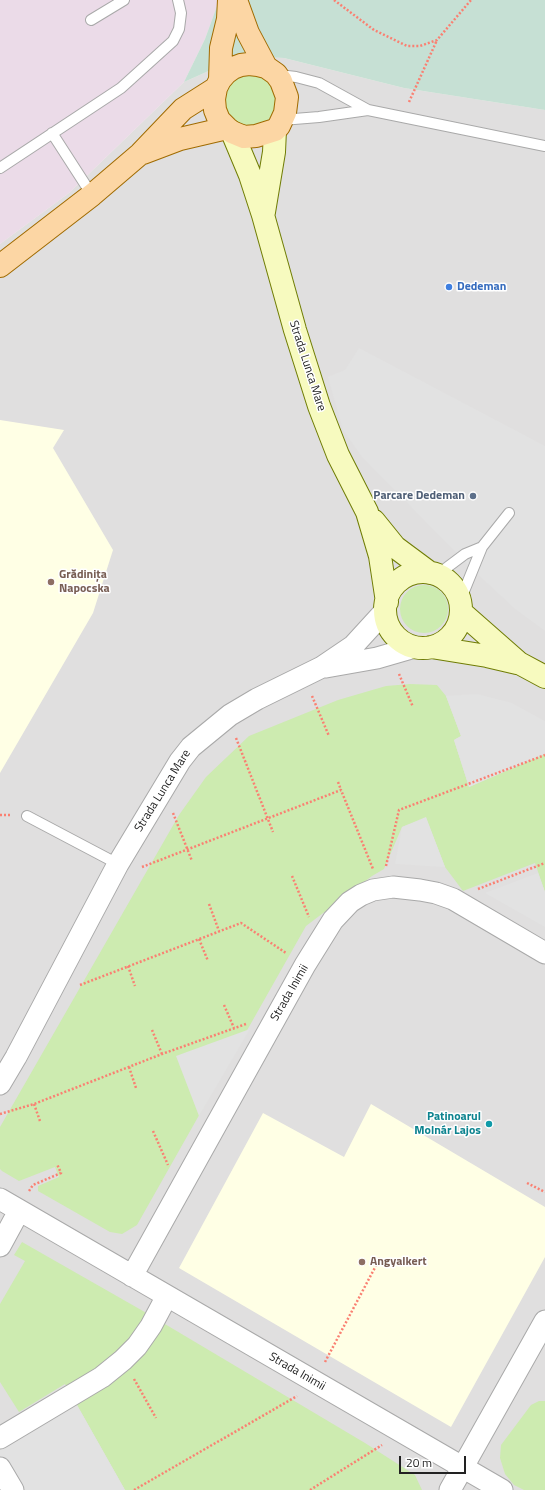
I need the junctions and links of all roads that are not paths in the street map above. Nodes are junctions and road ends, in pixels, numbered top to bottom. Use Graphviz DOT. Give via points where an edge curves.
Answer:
graph roads {
  1 [pos="124,0"];
  2 [pos="178,0"];
  3 [pos="229,0"];
  4 [pos="236,0"];
  5 [pos="91,20"];
  6 [pos="271,71"];
  7 [pos="218,84"];
  8 [pos="368,110"];
  9 [pos="278,125"];
  10 [pos="229,130"];
  11 [pos="52,133"];
  12 [pos="545,146"];
  13 [pos="140,154"];
  14 [pos="0,168"];
  15 [pos="92,195"];
  16 [pos="263,215"];
  17 [pos="0,266"];
  18 [pos="367,512"];
  19 [pos="509,513"];
  20 [pos="482,547"];
  21 [pos="434,574"];
  22 [pos="386,606"];
  23 [pos="460,607"];
  24 [pos="423,647"];
  25 [pos="519,664"];
  26 [pos="322,667"];
  27 [pos="545,678"];
  28 [pos="26,816"];
  29 [pos="113,872"];
  30 [pos="545,953"];
  31 [pos="0,1084"];
  32 [pos="0,1199"];
  33 [pos="20,1211"];
  34 [pos="0,1246"];
  35 [pos="132,1276"];
  36 [pos="167,1296"];
  37 [pos="545,1321"];
  38 [pos="0,1438"];
  39 [pos="463,1467"];
  40 [pos="0,1468"];
  41 [pos="13,1490"];
  42 [pos="450,1490"];
  43 [pos="502,1490"];
  1 -- 5 [label="lane"];
  2 -- 11 [label="lane" via="181,13 174,41 121,88"];
  3 -- 7 [label="main road"];
  4 -- 6 [label="main road" via="248,33"];
  6 -- 7 [label="main road" via="258,65 241,65 233,68"];
  6 -- 8 [label="lane" via="319,83"];
  6 -- 9 [label="main road" via="281,81 287,97"];
  7 -- 10 [label="main road" via="214,99 215,110 219,120"];
  7 -- 13 [label="main road" via="183,109"];
  8 -- 9 [label="lane"];
  8 -- 12 [label="lane"];
  9 -- 10 [label="main road" via="256,136 244,136"];
  9 -- 16 [label="main road, Strada Lunca Mare"];
  10 -- 13 [label="main road" via="180,139"];
  10 -- 16 [label="main road, Strada Lunca Mare" via="250,175"];
  11 -- 14 [label="lane"];
  11 -- 15 [label="lane"];
  13 -- 15 [label="main road"];
  15 -- 17 [label="main road"];
  16 -- 18 [label="main road, Strada Lunca Mare" via="295,330 320,406 338,455"];
  18 -- 21 [label="main road, Strada Lunca Mare" via="395,547"];
  18 -- 22 [label="main road, Strada Lunca Mare" via="380,556"];
  19 -- 20 [label="lane"];
  20 -- 21 [label="lane" via="465,554"];
  20 -- 23 [label="lane"];
  21 -- 22 [label="main road" via="418,573 403,579 392,590"];
  21 -- 23 [label="main road" via="452,586"];
  22 -- 24 [label="main road" via="387,620 394,634 402,641"];
  22 -- 26 [label="street, Strada Lunca Mare" via="353,646"];
  23 -- 24 [label="main road" via="459,623 454,633 446,640"];
  23 -- 25 [label="main road, Strada Lunca Mare"];
  24 -- 25 [label="main road, Strada Lunca Mare" via="487,656"];
  24 -- 26 [label="street, Strada Lunca Mare" via="349,664"];
  25 -- 27 [label="main road, Strada Lunca Mare"];
  26 -- 29 [label="street, Strada Lunca Mare" via="256,699 191,746"];
  28 -- 29 [label="lane"];
  29 -- 31 [label="street, Strada Lunca Mare"];
  30 -- 35 [label="street, Strada Inimii" via="454,899 420,890 381,888 350,902 333,920 305,965"];
  32 -- 33 [label="street, Strada Inimii"];
  33 -- 34 [label="street"];
  33 -- 35 [label="street, Strada Inimii"];
  35 -- 36 [label="street, Strada Inimii"];
  36 -- 38 [label="street" via="151,1326 123,1360 96,1381"];
  36 -- 39 [label="street, Strada Inimii"];
  37 -- 39 [label="street"];
  39 -- 42 [label="street"];
  39 -- 43 [label="street, Strada Inimii"];
  40 -- 41 [label="street"];
}
